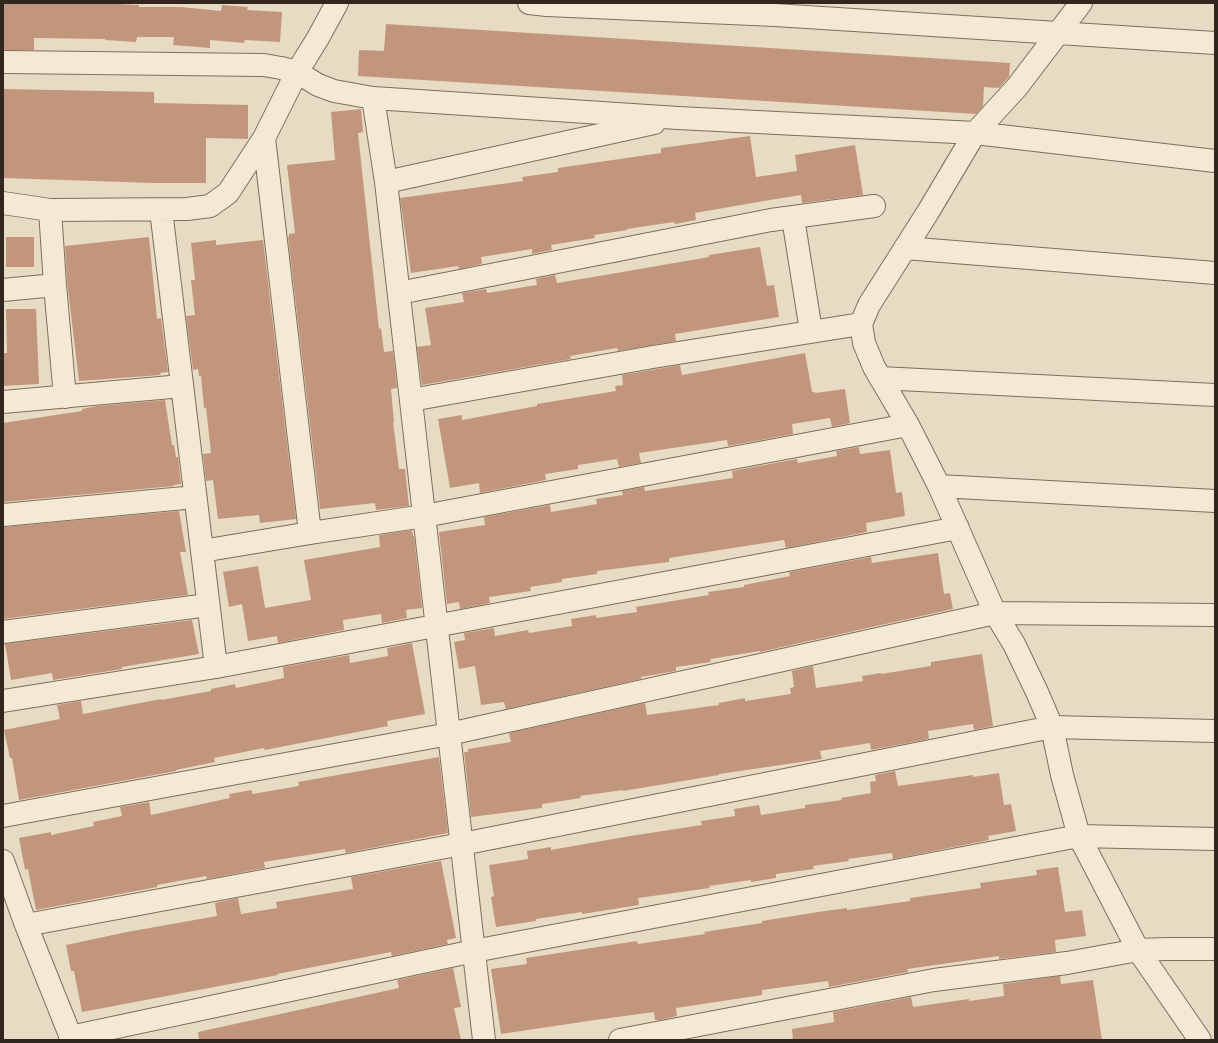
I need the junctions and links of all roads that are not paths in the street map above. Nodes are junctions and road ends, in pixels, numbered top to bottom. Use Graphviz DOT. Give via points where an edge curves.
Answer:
graph roads {
  1 [pos="337,3"];
  2 [pos="528,3"];
  3 [pos="1081,3"];
  4 [pos="1057,34"];
  5 [pos="1215,43"];
  6 [pos="3,62"];
  7 [pos="297,72"];
  8 [pos="372,98"];
  9 [pos="678,118"];
  10 [pos="975,133"];
  11 [pos="264,138"];
  12 [pos="1215,161"];
  13 [pos="386,182"];
  14 [pos="3,203"];
  15 [pos="874,206"];
  16 [pos="50,210"];
  17 [pos="161,210"];
  18 [pos="793,218"];
  19 [pos="904,248"];
  20 [pos="1215,274"];
  21 [pos="55,285"];
  22 [pos="3,290"];
  23 [pos="399,293"];
  24 [pos="860,324"];
  25 [pos="811,332"];
  26 [pos="880,378"];
  27 [pos="182,386"];
  28 [pos="1215,395"];
  29 [pos="65,396"];
  30 [pos="411,400"];
  31 [pos="3,402"];
  32 [pos="908,425"];
  33 [pos="939,486"];
  34 [pos="195,498"];
  35 [pos="1215,501"];
  36 [pos="3,515"];
  37 [pos="424,516"];
  38 [pos="958,528"];
  39 [pos="310,533"];
  40 [pos="202,552"];
  41 [pos="208,605"];
  42 [pos="995,613"];
  43 [pos="1215,615"];
  44 [pos="437,624"];
  45 [pos="3,632"];
  46 [pos="216,667"];
  47 [pos="3,701"];
  48 [pos="1052,727"];
  49 [pos="1215,731"];
  50 [pos="449,734"];
  51 [pos="3,816"];
  52 [pos="1079,836"];
  53 [pos="1215,839"];
  54 [pos="462,844"];
  55 [pos="3,861"];
  56 [pos="26,925"];
  57 [pos="1215,949"];
  58 [pos="1138,950"];
  59 [pos="474,951"];
  60 [pos="71,1038"];
  61 [pos="484,1040"];
  62 [pos="620,1040"];
  63 [pos="1200,1040"];
  1 -- 7 [label="street"];
  2 -- 4 [label="street" via="775,15"];
  3 -- 4 [label="street"];
  4 -- 5 [label="street"];
  4 -- 10 [label="street" via="1017,87"];
  6 -- 7 [label="street" via="264,65"];
  7 -- 8 [label="street" via="306,79 334,91"];
  7 -- 11 [label="street"];
  8 -- 9 [label="street"];
  8 -- 13 [label="street"];
  9 -- 10 [label="street"];
  9 -- 13 [label="street"];
  10 -- 12 [label="street"];
  10 -- 19 [label="street"];
  11 -- 17 [label="street" via="228,193 221,199 210,206"];
  11 -- 39 [label="street"];
  13 -- 23 [label="street"];
  14 -- 16 [label="street"];
  15 -- 18 [label="street"];
  16 -- 17 [label="street"];
  16 -- 21 [label="street"];
  17 -- 27 [label="street"];
  18 -- 23 [label="street" via="771,220"];
  18 -- 25 [label="street"];
  19 -- 20 [label="street"];
  19 -- 24 [label="street"];
  21 -- 22 [label="street"];
  21 -- 29 [label="street"];
  23 -- 30 [label="street"];
  24 -- 25 [label="street"];
  24 -- 26 [label="street" via="868,354"];
  25 -- 30 [label="street"];
  26 -- 28 [label="street"];
  26 -- 32 [label="street"];
  27 -- 29 [label="street"];
  27 -- 34 [label="street"];
  29 -- 31 [label="street"];
  30 -- 37 [label="street"];
  32 -- 33 [label="street"];
  32 -- 37 [label="street"];
  33 -- 35 [label="street"];
  33 -- 38 [label="street"];
  34 -- 36 [label="street"];
  34 -- 40 [label="street"];
  37 -- 39 [label="street"];
  37 -- 44 [label="street"];
  38 -- 42 [label="street"];
  38 -- 44 [label="street"];
  39 -- 40 [label="street"];
  40 -- 41 [label="street"];
  41 -- 45 [label="street"];
  41 -- 46 [label="street"];
  42 -- 43 [label="street"];
  42 -- 48 [label="street" via="1017,651"];
  42 -- 50 [label="street"];
  44 -- 46 [label="street"];
  44 -- 50 [label="street"];
  46 -- 47 [label="street"];
  48 -- 49 [label="street"];
  48 -- 52 [label="street"];
  48 -- 54 [label="street"];
  50 -- 51 [label="street"];
  50 -- 54 [label="street"];
  52 -- 53 [label="street"];
  52 -- 58 [label="street"];
  52 -- 59 [label="street"];
  54 -- 56 [label="street"];
  54 -- 59 [label="street"];
  55 -- 56 [label="street"];
  56 -- 60 [label="street"];
  57 -- 58 [label="street"];
  58 -- 62 [label="street" via="1067,963 934,980"];
  58 -- 63 [label="street"];
  59 -- 60 [label="street"];
  59 -- 61 [label="street"];
}
